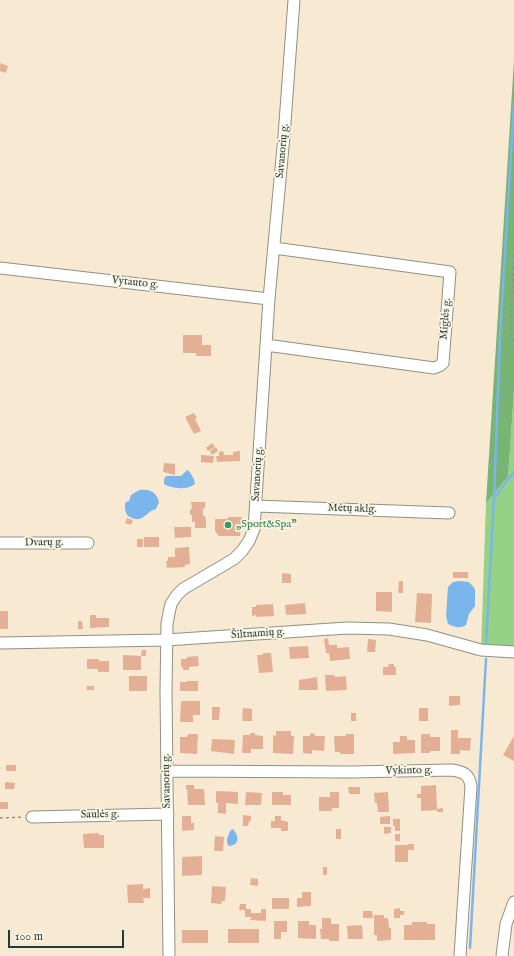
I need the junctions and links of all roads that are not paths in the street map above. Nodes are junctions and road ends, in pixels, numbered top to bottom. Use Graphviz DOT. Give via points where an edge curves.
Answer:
graph roads {
  1 [pos="294,0"];
  2 [pos="274,248"];
  3 [pos="0,268"];
  4 [pos="269,298"];
  5 [pos="266,345"];
  6 [pos="256,506"];
  7 [pos="448,513"];
  8 [pos="88,543"];
  9 [pos="0,544"];
  10 [pos="166,640"];
  11 [pos="0,643"];
  12 [pos="514,652"];
  13 [pos="167,771"];
  14 [pos="168,814"];
  15 [pos="32,817"];
  16 [pos="514,902"];
  17 [pos="169,956"];
  18 [pos="460,956"];
  19 [pos="502,956"];
  1 -- 2 [label="street, Savanorių g."];
  2 -- 4 [label="street, Savanorių g."];
  2 -- 5 [label="street, Miglės g." via="450,272 450,280 442,363 434,368"];
  3 -- 4 [label="street, Vytauto g."];
  4 -- 5 [label="street, Savanorių g."];
  5 -- 6 [label="street, Savanorių g."];
  6 -- 7 [label="street, Mėtų aklg."];
  6 -- 10 [label="street, Savanorių g." via="254,529 242,551 234,559 183,589 174,599 168,613"];
  8 -- 9 [label="street, Dvarų g."];
  10 -- 11 [label="street, Šiltnamių g."];
  10 -- 12 [label="street, Šiltnamių g." via="370,628 427,635 481,650"];
  10 -- 13 [label="street, Savanorių g."];
  13 -- 14 [label="street, Savanorių g."];
  13 -- 18 [label="street, Vykinto g." via="452,770 466,774 471,786"];
  14 -- 15 [label="street, Saulės g."];
  14 -- 17 [label="street, Savanorių g."];
  16 -- 19 [label="street" via="506,924"];
}
